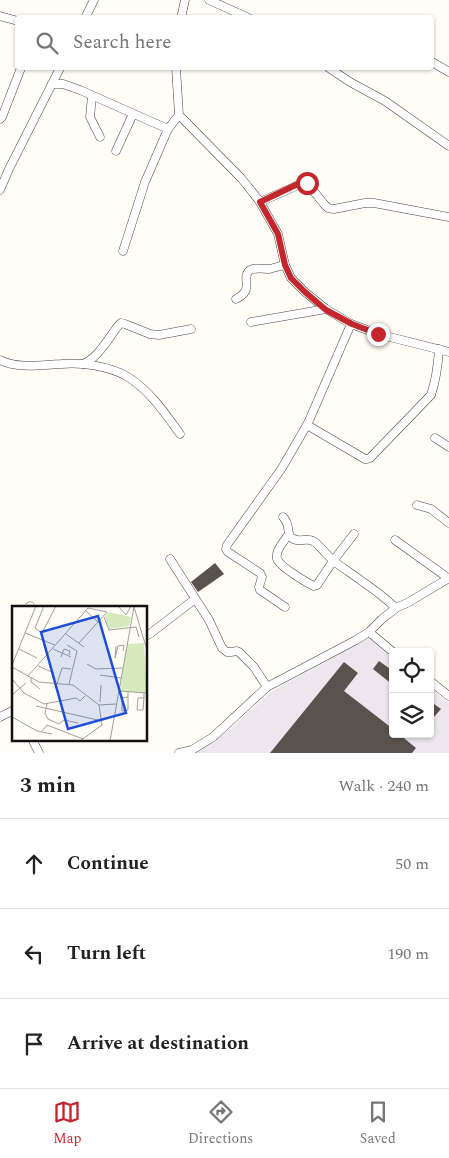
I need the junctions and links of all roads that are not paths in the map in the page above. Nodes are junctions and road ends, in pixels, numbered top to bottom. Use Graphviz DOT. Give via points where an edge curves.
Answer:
graph roads {
  1 [pos="94,0"];
  2 [pos="185,0"];
  3 [pos="208,0"];
  4 [pos="86,15"];
  5 [pos="182,15"];
  6 [pos="242,15"];
  7 [pos="0,16"];
  8 [pos="15,20"];
  9 [pos="434,63"];
  10 [pos="20,70"];
  11 [pos="59,70"];
  12 [pos="176,70"];
  13 [pos="332,70"];
  14 [pos="449,72"];
  15 [pos="52,84"];
  16 [pos="92,96"];
  17 [pos="133,114"];
  18 [pos="179,115"];
  19 [pos="0,119"];
  20 [pos="168,129"];
  21 [pos="100,137"];
  22 [pos="449,146"];
  23 [pos="116,152"];
  24 [pos="0,166"];
  25 [pos="9,169"];
  26 [pos="0,190"];
  27 [pos="260,202"];
  28 [pos="449,217"];
  29 [pos="123,251"];
  30 [pos="285,265"];
  31 [pos="236,299"];
  32 [pos="326,310"];
  33 [pos="251,322"];
  34 [pos="352,324"];
  35 [pos="191,330"];
  36 [pos="439,349"];
  37 [pos="449,352"];
  38 [pos="0,360"];
  39 [pos="83,364"];
  40 [pos="307,425"];
  41 [pos="180,434"];
  42 [pos="435,438"];
  43 [pos="449,447"];
  44 [pos="416,505"];
  45 [pos="282,517"];
  46 [pos="449,523"];
  47 [pos="289,534"];
  48 [pos="354,534"];
  49 [pos="395,540"];
  50 [pos="170,559"];
  51 [pos="333,561"];
  52 [pos="449,578"];
  53 [pos="195,598"];
  54 [pos="286,607"];
  55 [pos="396,608"];
  56 [pos="369,632"];
  57 [pos="148,635"];
  58 [pos="389,648"];
  59 [pos="434,684"];
  60 [pos="267,687"];
  61 [pos="449,696"];
  62 [pos="12,711"];
  63 [pos="0,717"];
  64 [pos="32,740"];
  65 [pos="39,753"];
  66 [pos="179,753"];
  1 -- 4 [label="street"];
  2 -- 5 [label="street"];
  3 -- 6 [label="street"];
  7 -- 8 [label="street"];
  9 -- 14 [label="street"];
  10 -- 19 [label="street"];
  11 -- 15 [label="street"];
  12 -- 18 [label="street"];
  13 -- 22 [label="street" via="385,101"];
  15 -- 16 [label="street"];
  15 -- 25 [label="street"];
  16 -- 17 [label="street"];
  16 -- 21 [label="street" via="90,117"];
  17 -- 20 [label="street"];
  17 -- 23 [label="street"];
  18 -- 20 [label="street"];
  18 -- 27 [label="street"];
  20 -- 29 [label="street" via="145,182"];
  24 -- 25 [label="street"];
  25 -- 26 [label="street"];
  27 -- 28 [label="street" via="305,182 328,208 374,203"];
  27 -- 30 [label="street" via="278,234"];
  30 -- 31 [label="street" via="248,271 245,292"];
  30 -- 32 [label="street" via="291,278"];
  32 -- 33 [label="street"];
  32 -- 34 [label="street"];
  34 -- 36 [label="street"];
  34 -- 40 [label="street"];
  35 -- 39 [label="street" via="159,335 121,323 98,354"];
  36 -- 37 [label="street"];
  36 -- 40 [label="street" via="431,395 370,458 365,459"];
  38 -- 39 [label="street" via="15,365"];
  39 -- 41 [label="street" via="132,380 155,400"];
  40 -- 54 [label="street" via="282,468 226,549 260,573 260,590"];
  42 -- 43 [label="street"];
  44 -- 46 [label="street" via="430,509"];
  45 -- 47 [label="street"];
  47 -- 51 [label="street" via="294,540 311,540"];
  47 -- 51 [label="street" via="277,559 312,586"];
  48 -- 51 [label="street"];
  49 -- 52 [label="street"];
  50 -- 53 [label="street"];
  51 -- 55 [label="street"];
  52 -- 55 [label="street"];
  53 -- 57 [label="street"];
  53 -- 60 [label="street" via="222,648 226,652 239,652"];
  55 -- 56 [label="street"];
  56 -- 58 [label="street"];
  56 -- 60 [label="street"];
  59 -- 61 [label="street"];
  60 -- 66 [label="street" via="213,737 192,750"];
  62 -- 63 [label="street"];
  64 -- 65 [label="street"];
}
